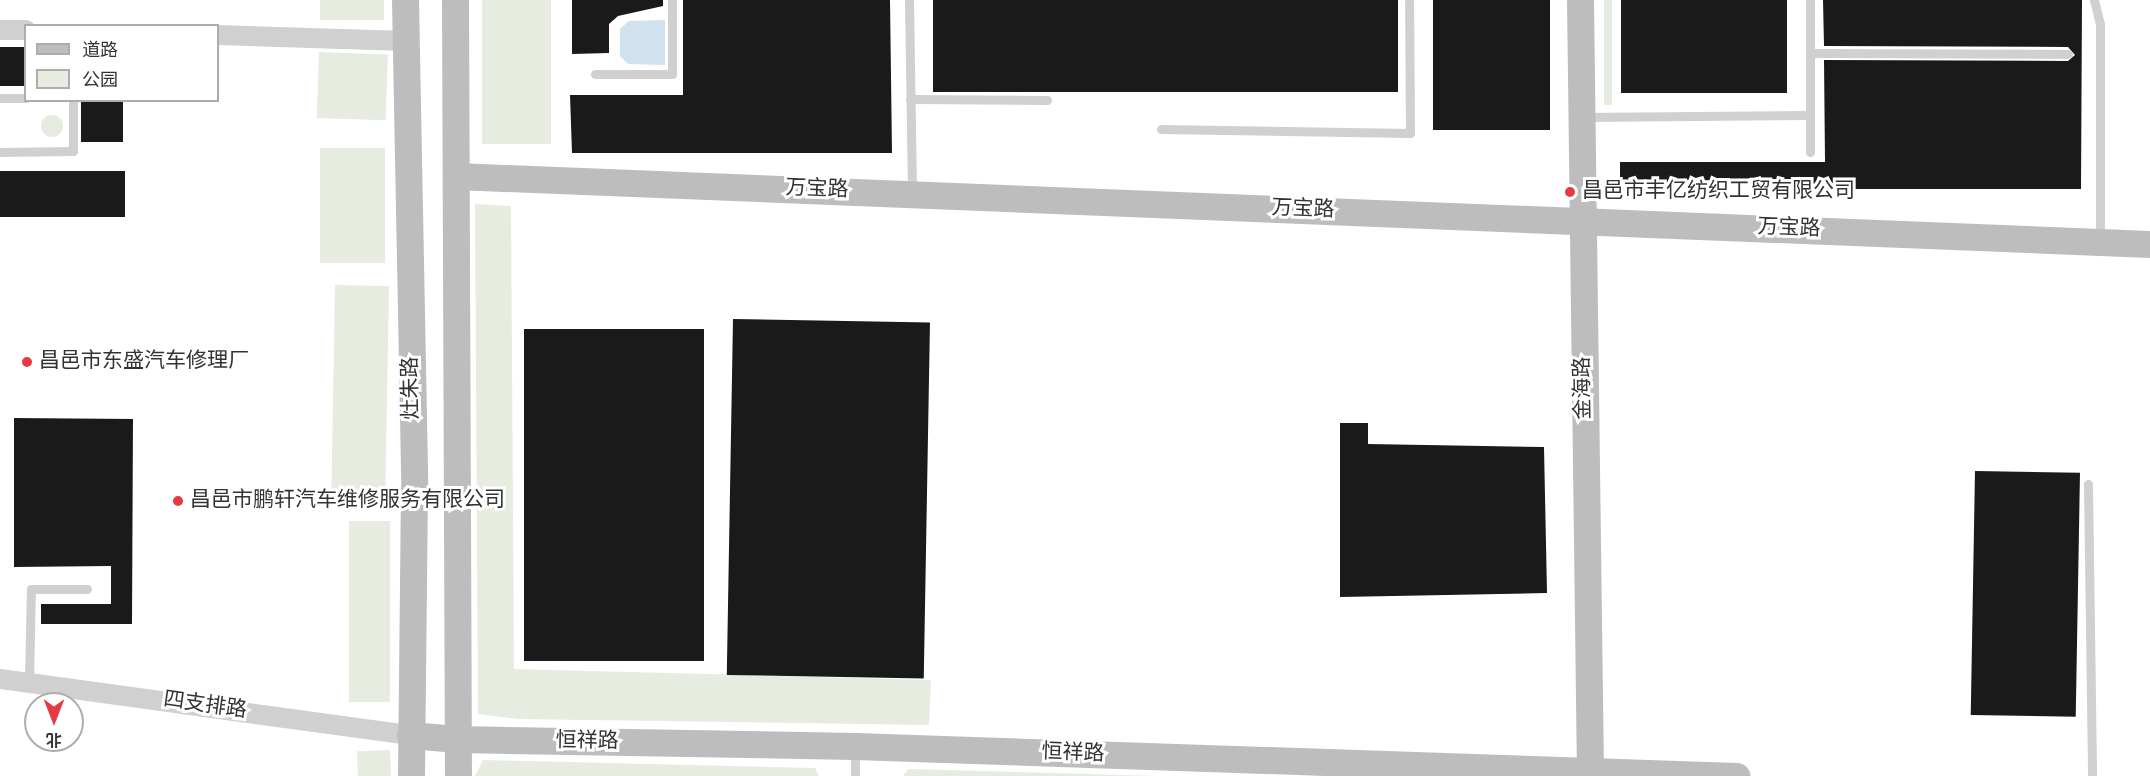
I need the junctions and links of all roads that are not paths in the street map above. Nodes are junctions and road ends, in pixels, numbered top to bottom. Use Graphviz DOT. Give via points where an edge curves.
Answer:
graph roads {
  1 [pos="405,0"];
  2 [pos="455,0"];
  3 [pos="672,0"];
  4 [pos="909,0"];
  5 [pos="1409,0"];
  6 [pos="1580,0"];
  7 [pos="1810,0"];
  8 [pos="2094,0"];
  9 [pos="0,30"];
  10 [pos="24,30"];
  11 [pos="219,35"];
  12 [pos="406,41"];
  13 [pos="1810,53"];
  14 [pos="2068,54"];
  15 [pos="595,74"];
  16 [pos="0,98"];
  17 [pos="24,98"];
  18 [pos="910,99"];
  19 [pos="1047,100"];
  20 [pos="73,102"];
  21 [pos="1810,115"];
  22 [pos="1581,117"];
  23 [pos="1161,129"];
  24 [pos="0,152"];
  25 [pos="1810,152"];
  26 [pos="456,176"];
  27 [pos="912,194"];
  28 [pos="1582,221"];
  29 [pos="2100,242"];
  30 [pos="2150,244"];
  31 [pos="2088,484"];
  32 [pos="87,589"];
  33 [pos="0,679"];
  34 [pos="29,681"];
  35 [pos="410,735"];
  36 [pos="457,740"];
  37 [pos="855,746"];
  38 [pos="1590,774"];
  39 [pos="411,776"];
  40 [pos="458,776"];
  41 [pos="855,776"];
  42 [pos="1736,776"];
  43 [pos="2092,776"];
  1 -- 12 [label="street, 灶朱路"];
  2 -- 26 [label="street, 灶朱路"];
  3 -- 15 [label="lane" via="672,74"];
  4 -- 18 [label="lane"];
  5 -- 23 [label="lane" via="1410,133"];
  6 -- 22 [label="street, 金海路"];
  7 -- 13 [label="lane"];
  8 -- 29 [label="lane" via="2100,24"];
  9 -- 10 [label="street"];
  11 -- 12 [label="street"];
  12 -- 35 [label="street, 灶朱路" via="414,488"];
  13 -- 14 [label="lane"];
  13 -- 21 [label="lane"];
  16 -- 17 [label="lane"];
  18 -- 19 [label="lane"];
  18 -- 27 [label="lane"];
  20 -- 24 [label="lane" via="73,151"];
  21 -- 22 [label="lane"];
  21 -- 25 [label="lane"];
  22 -- 28 [label="street, 金海路"];
  26 -- 27 [label="street, 万宝路"];
  26 -- 36 [label="street, 灶朱路"];
  27 -- 28 [label="street, 万宝路"];
  28 -- 29 [label="street, 万宝路"];
  28 -- 38 [label="street, 金海路"];
  29 -- 30 [label="street, 万宝路"];
  31 -- 43 [label="lane"];
  32 -- 34 [label="lane" via="31,589"];
  33 -- 34 [label="street, 四支排路"];
  34 -- 35 [label="street, 四支排路"];
  35 -- 36 [label="street, 恒祥路"];
  35 -- 39 [label="street, 灶朱路"];
  36 -- 37 [label="street, 恒祥路"];
  36 -- 40 [label="street, 灶朱路"];
  37 -- 38 [label="street, 恒祥路"];
  37 -- 41 [label="lane"];
  38 -- 42 [label="street, 恒祥路"];
}
